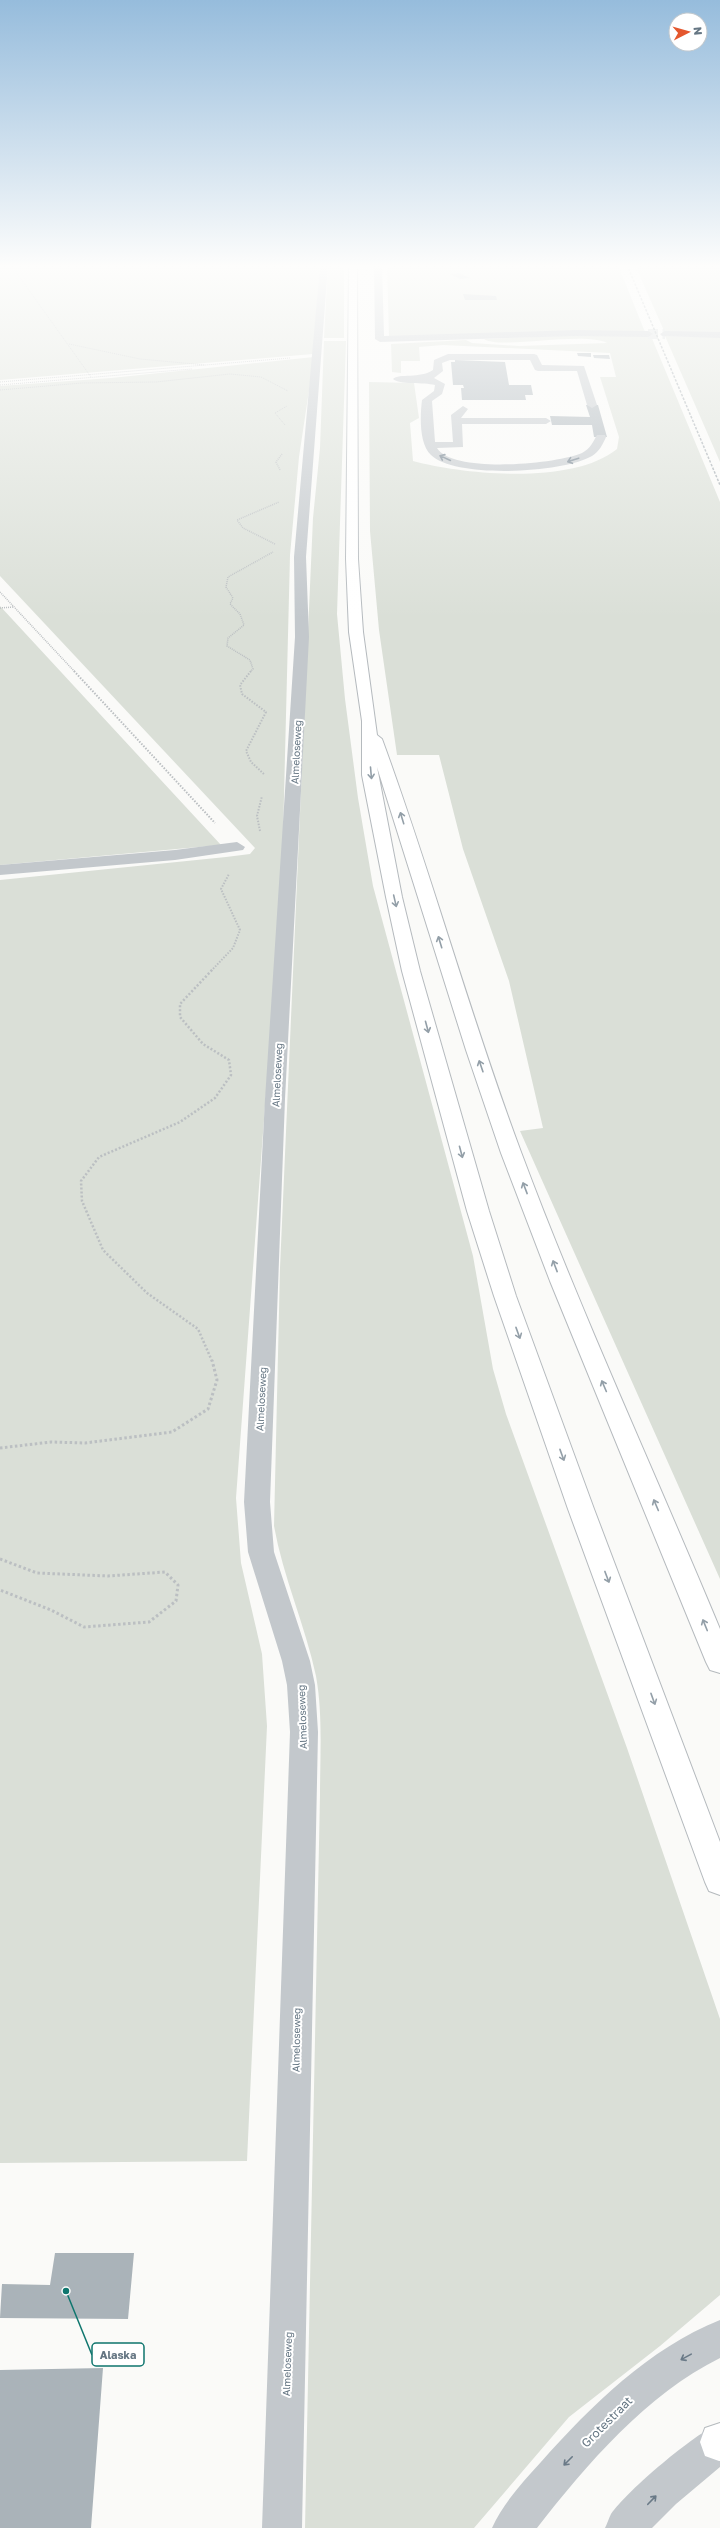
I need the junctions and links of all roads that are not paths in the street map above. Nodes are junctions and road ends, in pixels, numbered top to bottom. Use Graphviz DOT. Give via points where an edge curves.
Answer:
graph roads {
  1 [pos="315,383"];
  2 [pos="353,383"];
  3 [pos="435,383"];
  4 [pos="585,383"];
  5 [pos="592,405"];
  6 [pos="474,406"];
  7 [pos="546,420"];
  8 [pos="456,421"];
  9 [pos="602,437"];
  10 [pos="429,445"];
  11 [pos="368,721"];
  12 [pos="238,847"];
  13 [pos="0,870"];
  14 [pos="720,1662"];
  15 [pos="720,1882"];
  16 [pos="720,2338"];
  17 [pos="720,2442"];
  18 [pos="282,2528"];
  19 [pos="512,2528"];
  20 [pos="625,2528"];
  1 -- 18 [label="street, Almeloseweg" via="300,557 302,637 275,1099 257,1502 261,1552 296,1661 301,1685 304,1732"];
  2 -- 11 [label="main road" via="352,559 356,632"];
  3 -- 10 [label="street" via="440,384 439,392 426,402"];
  4 -- 5 [label="street"];
  6 -- 8 [label="street" via="461,410 456,415"];
  7 -- 8 [label="street"];
  8 -- 10 [label="street" via="459,445 441,441"];
  9 -- 10 [label="street, one-way" via="587,455 548,466 463,465 444,459"];
  14 -- 11 [label="main road, one-way" via="680,1561 572,1312 510,1152 388,773"];
  11 -- 15 [label="main road, one-way" via="370,775 394,897 478,1211 505,1296 581,1509"];
  12 -- 13 [label="street"];
  16 -- 19 [label="street, Grotestraat, one-way" via="676,2362 634,2395 549,2480"];
  20 -- 17 [label="street, one-way" via="662,2490"];
}
